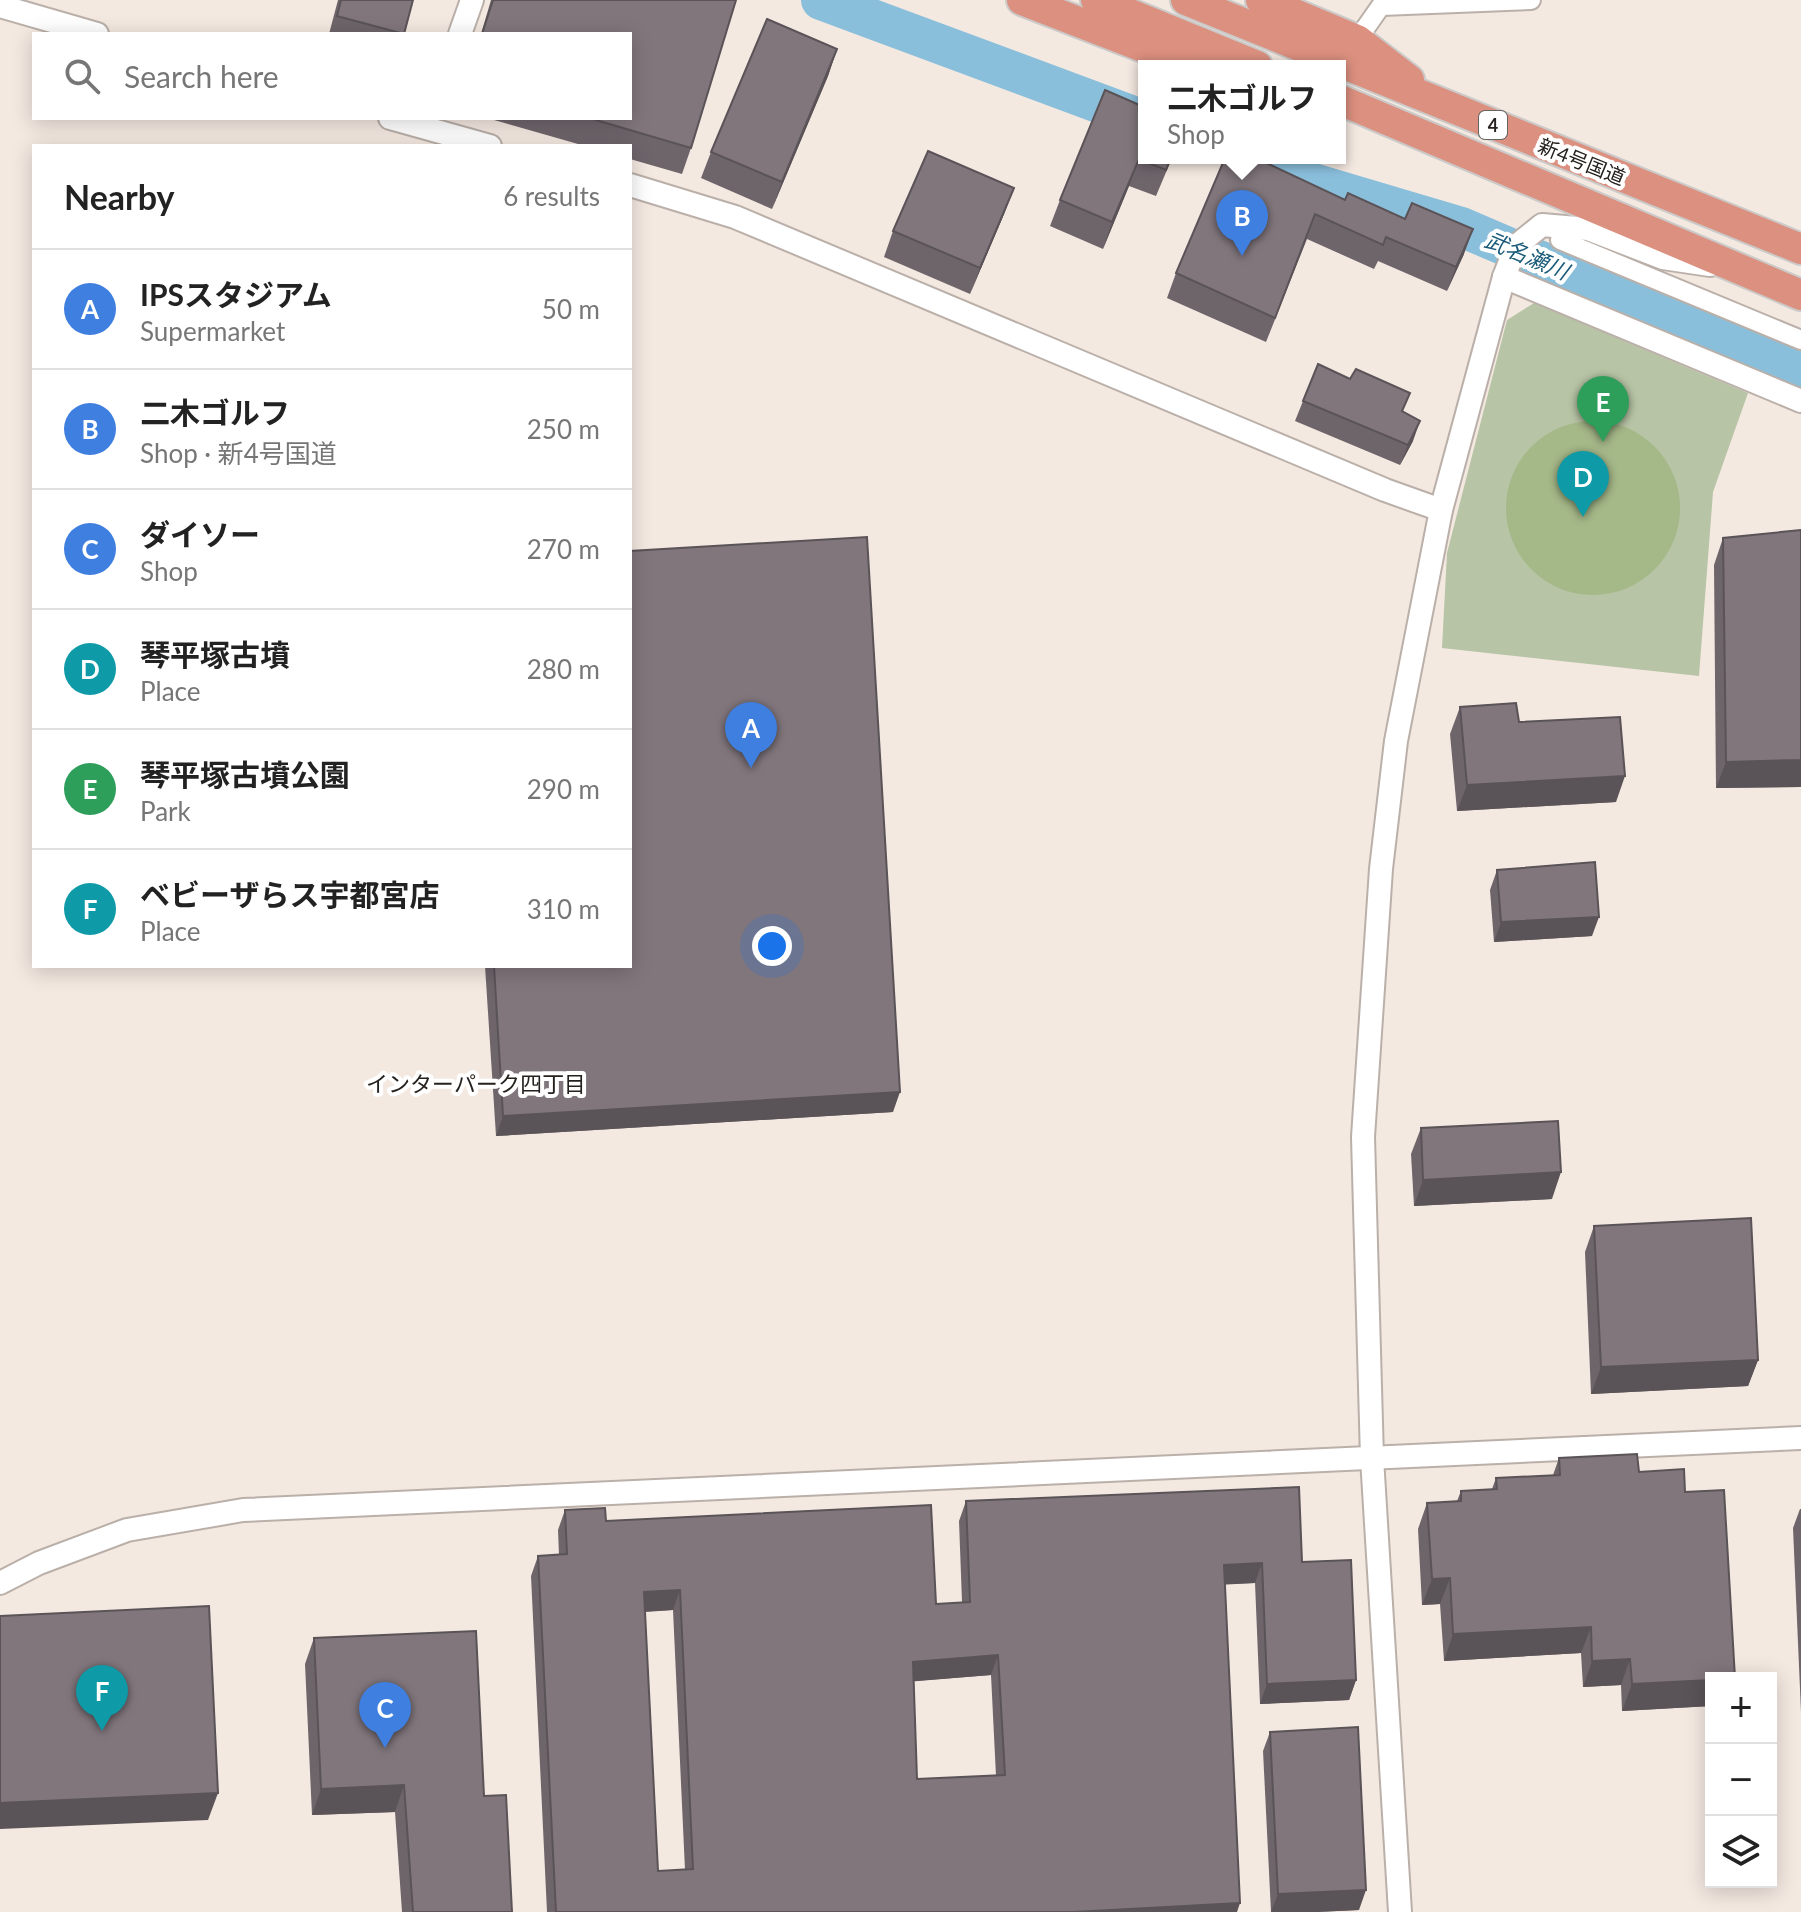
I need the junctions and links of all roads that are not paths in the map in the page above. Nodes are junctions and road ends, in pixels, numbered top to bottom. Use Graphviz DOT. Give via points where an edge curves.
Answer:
graph roads {
  1 [pos="472,0"];
  2 [pos="1022,0"];
  3 [pos="1096,0"];
  4 [pos="1186,0"];
  5 [pos="1261,0"];
  6 [pos="1531,0"];
  7 [pos="1383,3"];
  8 [pos="0,6"];
  9 [pos="90,32"];
  10 [pos="461,32"];
  11 [pos="1357,40"];
  12 [pos="1177,60"];
  13 [pos="1242,60"];
  14 [pos="1332,60"];
  15 [pos="1346,66"];
  16 [pos="1346,102"];
  17 [pos="1439,104"];
  18 [pos="1346,113"];
  19 [pos="404,120"];
  20 [pos="431,124"];
  21 [pos="1424,134"];
  22 [pos="485,144"];
  23 [pos="632,186"];
  24 [pos="1560,240"];
  25 [pos="1801,249"];
  26 [pos="1735,268"];
  27 [pos="1504,277"];
  28 [pos="1801,295"];
  29 [pos="1801,340"];
  30 [pos="1801,401"];
  31 [pos="1441,510"];
  32 [pos="1801,1438"];
  33 [pos="1372,1458"];
  34 [pos="0,1583"];
  35 [pos="1400,1912"];
  1 -- 10 [label="street"];
  2 -- 12 [label="highway"];
  3 -- 13 [label="highway"];
  4 -- 14 [label="highway, 新4号国道 / 4"];
  5 -- 11 [label="highway"];
  6 -- 7 [label="street"];
  7 -- 11 [label="street"];
  8 -- 9 [label="street"];
  11 -- 17 [label="highway"];
  15 -- 17 [label="highway, 新4号国道 / 4"];
  16 -- 21 [label="highway, 新4号国道 / 4"];
  17 -- 25 [label="highway, 新4号国道 / 4"];
  18 -- 21 [label="highway"];
  19 -- 20 [label="street"];
  20 -- 22 [label="street"];
  21 -- 26 [label="highway, 新4号国道 / 4"];
  23 -- 31 [label="street" via="735,217"];
  24 -- 29 [label="street"];
  26 -- 27 [label="street" via="1663,258 1588,229 1542,225 1516,246"];
  26 -- 28 [label="highway, 新4号国道 / 4"];
  27 -- 30 [label="street"];
  27 -- 31 [label="street"];
  31 -- 33 [label="street" via="1396,741 1375,946 1363,1137"];
  32 -- 33 [label="street"];
  33 -- 34 [label="street" via="243,1510 127,1530"];
  33 -- 35 [label="street"];
}
